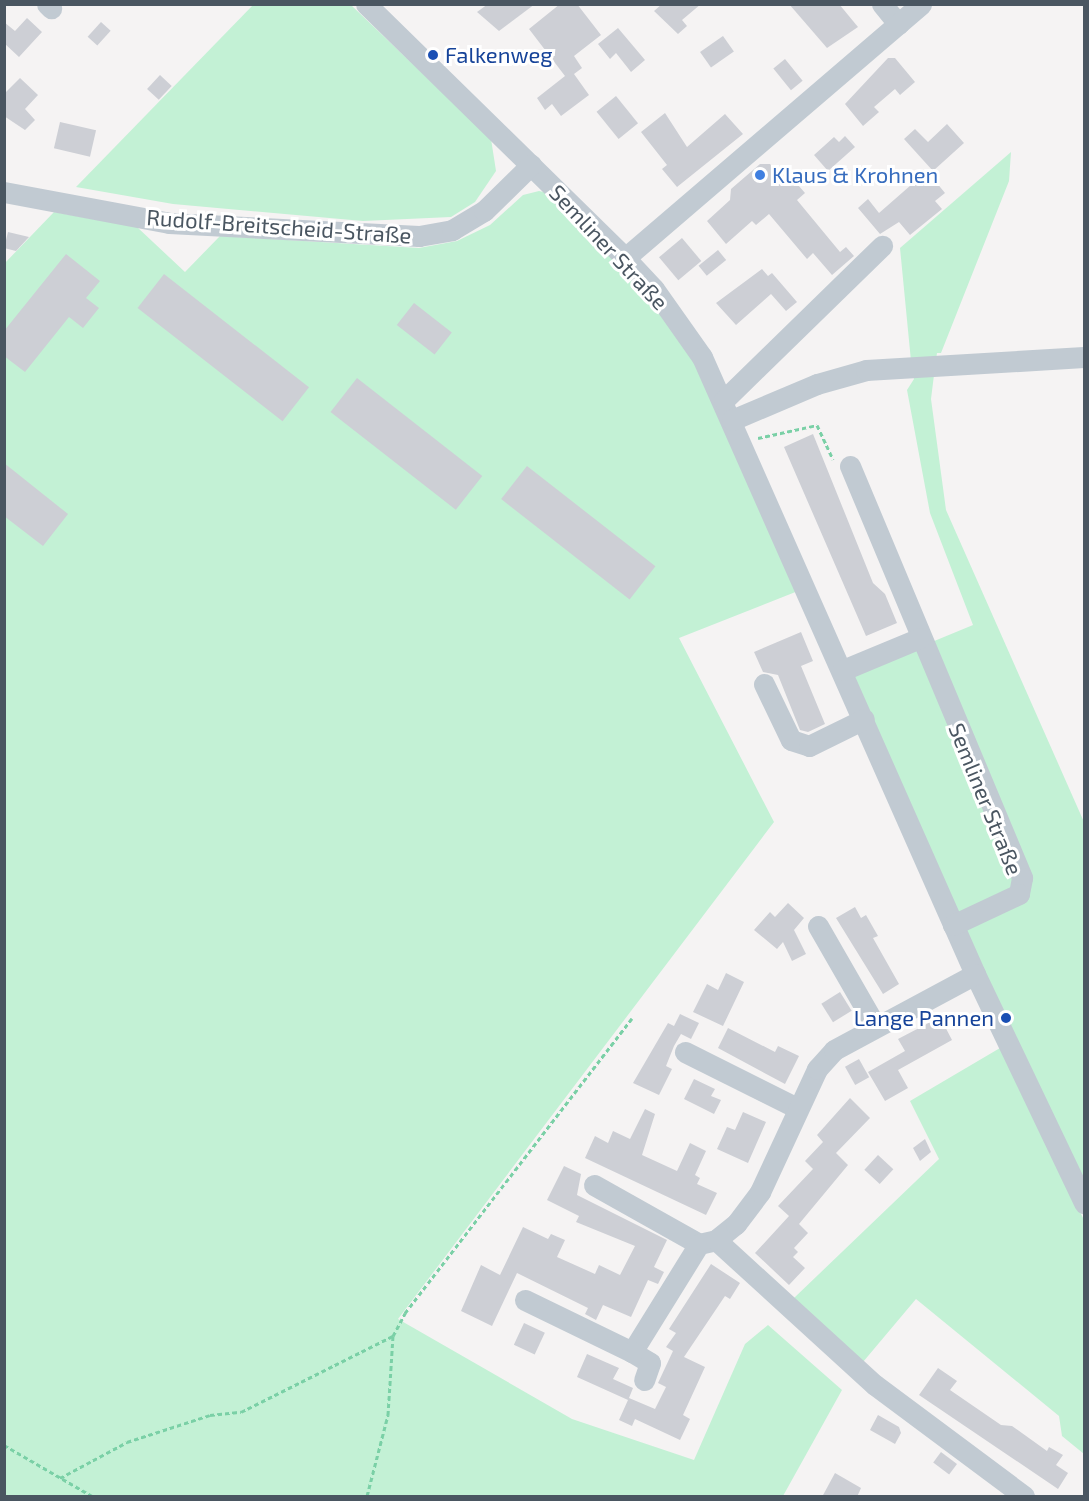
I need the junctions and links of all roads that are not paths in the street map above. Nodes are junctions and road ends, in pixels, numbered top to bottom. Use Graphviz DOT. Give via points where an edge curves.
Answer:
graph roads {
  1 [pos="366,4"];
  2 [pos="882,4"];
  3 [pos="921,4"];
  4 [pos="898,24"];
  5 [pos="531,165"];
  6 [pos="4,192"];
  7 [pos="882,246"];
  8 [pos="625,258"];
  9 [pos="1084,357"];
  10 [pos="724,400"];
  11 [pos="732,420"];
  12 [pos="850,466"];
  13 [pos="920,638"];
  14 [pos="851,667"];
  15 [pos="764,684"];
  16 [pos="864,719"];
  17 [pos="953,925"];
  18 [pos="819,926"];
  19 [pos="975,974"];
  20 [pos="876,1027"];
  21 [pos="685,1052"];
  22 [pos="797,1108"];
  23 [pos="594,1185"];
  24 [pos="1084,1203"];
  25 [pos="708,1242"];
  26 [pos="525,1300"];
  27 [pos="632,1352"];
  28 [pos="644,1380"];
  29 [pos="1024,1497"];
  1 -- 5 [label="street, Semliner Straße"];
  2 -- 4 [label="street"];
  3 -- 4 [label="street"];
  4 -- 8 [label="street"];
  5 -- 6 [label="street, Rudolf-Breitscheid-Straße" via="484,211 452,230 419,236 169,223"];
  5 -- 8 [label="street, Semliner Straße"];
  7 -- 10 [label="street"];
  8 -- 10 [label="street, Semliner Straße" via="681,324"];
  9 -- 11 [label="street" via="866,370 817,384"];
  10 -- 11 [label="street, Semliner Straße"];
  11 -- 14 [label="street, Semliner Straße"];
  12 -- 13 [label="street, Semliner Straße" via="913,611"];
  13 -- 14 [label="street"];
  13 -- 17 [label="street, Semliner Straße" via="1022,878 1019,894"];
  14 -- 16 [label="street, Semliner Straße"];
  15 -- 16 [label="street" via="791,740 809,746"];
  16 -- 17 [label="street, Semliner Straße"];
  17 -- 19 [label="street, Semliner Straße"];
  18 -- 20 [label="street"];
  19 -- 20 [label="street"];
  19 -- 24 [label="street, Semliner Straße"];
  20 -- 22 [label="street" via="834,1050 817,1069"];
  21 -- 22 [label="street"];
  22 -- 25 [label="street" via="760,1192 736,1224"];
  23 -- 25 [label="street"];
  25 -- 27 [label="street"];
  25 -- 29 [label="street" via="875,1385"];
  26 -- 27 [label="street"];
  27 -- 28 [label="street" via="650,1363"];
}
